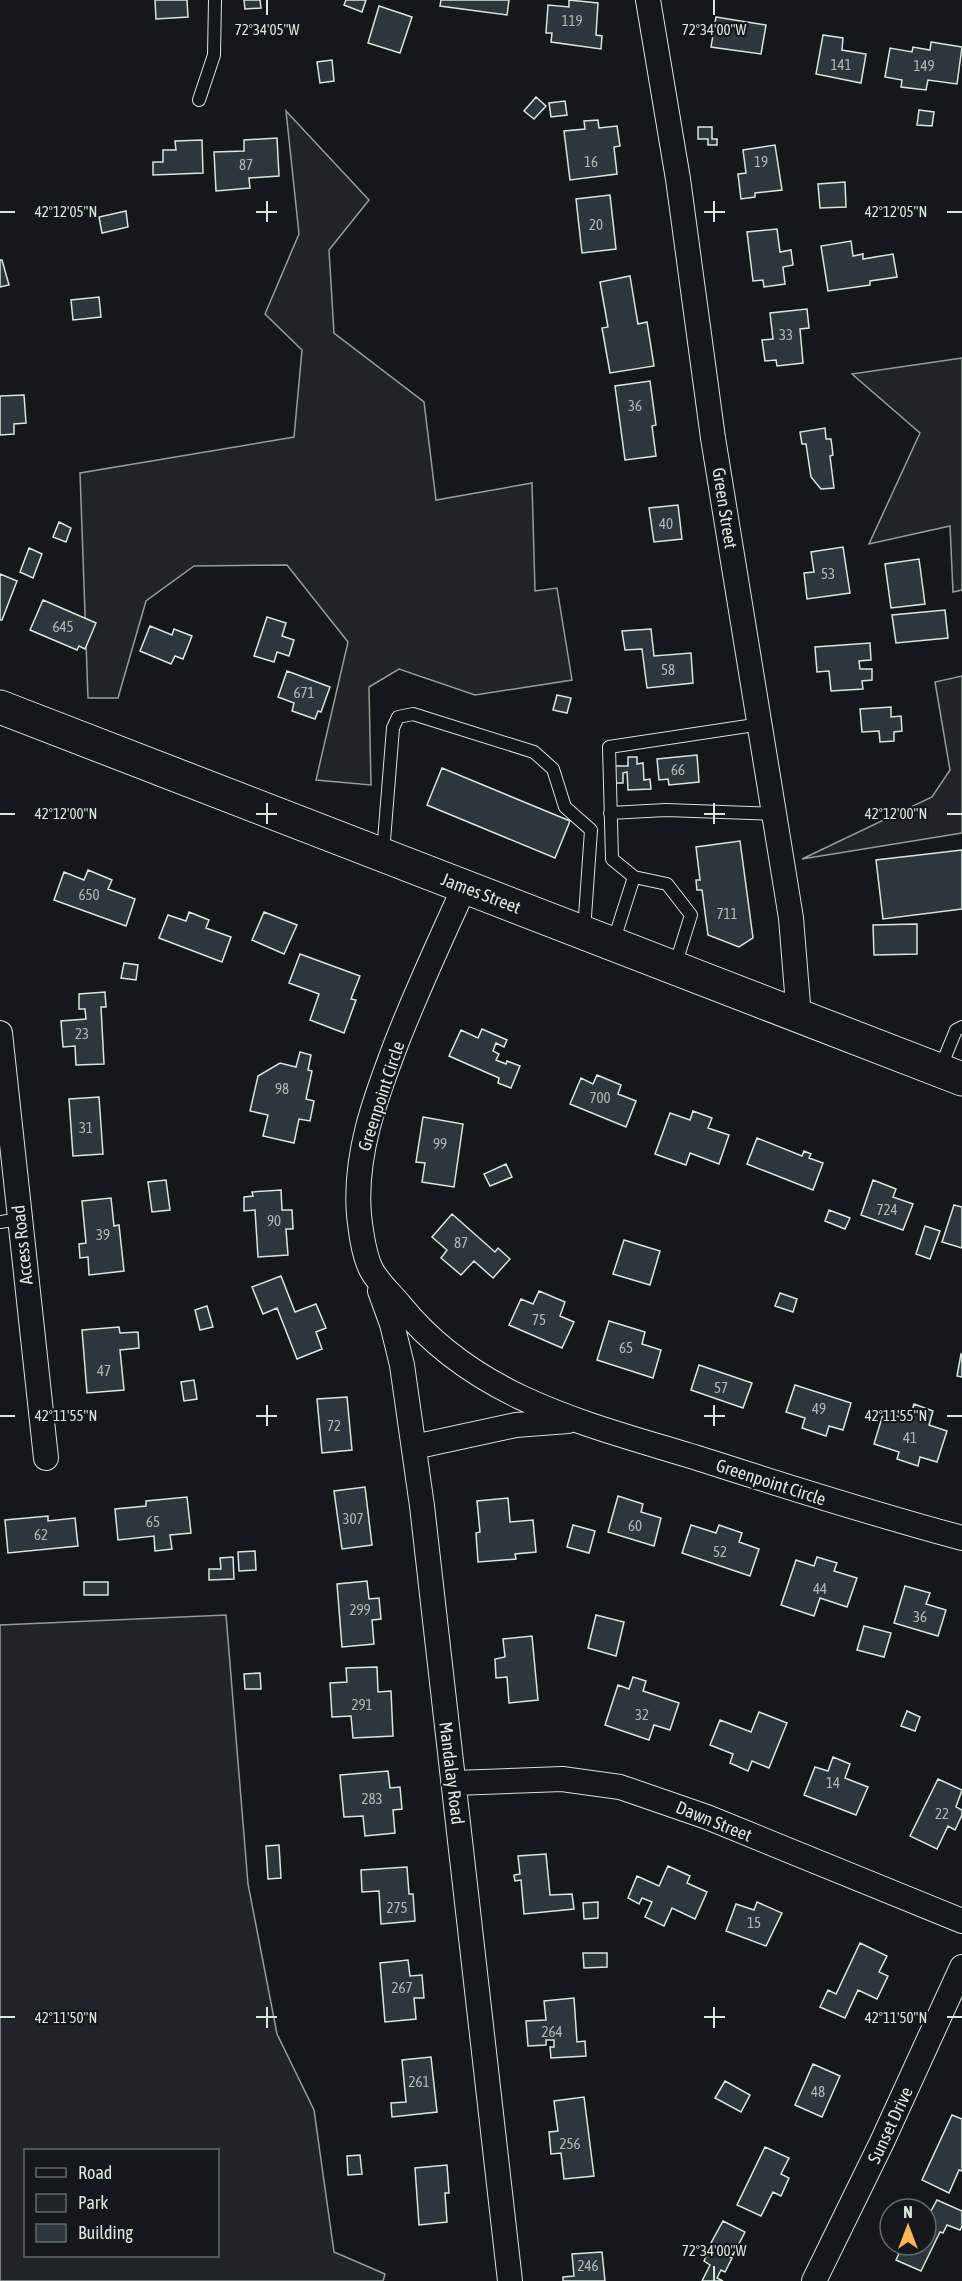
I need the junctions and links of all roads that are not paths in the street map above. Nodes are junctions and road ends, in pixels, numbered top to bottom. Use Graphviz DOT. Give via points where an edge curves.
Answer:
graph roads {
  1 [pos="215,0"];
  2 [pos="648,0"];
  3 [pos="199,99"];
  4 [pos="0,707"];
  5 [pos="761,724"];
  6 [pos="610,813"];
  7 [pos="775,814"];
  8 [pos="383,854"];
  9 [pos="634,876"];
  10 [pos="465,886"];
  11 [pos="598,938"];
  12 [pos="674,968"];
  13 [pos="799,1017"];
  14 [pos="962,1027"];
  15 [pos="0,1033"];
  16 [pos="951,1075"];
  17 [pos="10,1221"];
  18 [pos="371,1270"];
  19 [pos="580,1421"];
  20 [pos="414,1447"];
  21 [pos="46,1458"];
  22 [pos="962,1539"];
  23 [pos="454,1783"];
  24 [pos="962,1921"];
  25 [pos="962,1967"];
  26 [pos="510,2281"];
  27 [pos="814,2281"];
  1 -- 3 [label="lane" via="214,55"];
  2 -- 5 [label="street, Green Street" via="678,179 713,438"];
  4 -- 8 [label="main road, James Street"];
  5 -- 6 [label="lane" via="609,747"];
  5 -- 7 [label="street, Green Street"];
  6 -- 7 [label="lane" via="666,810"];
  6 -- 9 [label="lane" via="612,859"];
  7 -- 13 [label="street, Green Street" via="791,918"];
  8 -- 10 [label="main road, James Street"];
  8 -- 11 [label="lane" via="393,728 399,717 413,714 534,752 552,769 565,807 591,830"];
  9 -- 11 [label="lane"];
  9 -- 12 [label="lane" via="667,884 691,915"];
  10 -- 11 [label="main road, James Street"];
  10 -- 18 [label="street, Greenpoint Circle" via="414,999 368,1124 361,1158 359,1214"];
  11 -- 12 [label="main road, James Street"];
  12 -- 13 [label="main road, James Street"];
  13 -- 16 [label="main road, James Street"];
  14 -- 16 [label="lane" via="956,1030"];
  15 -- 17 [label="street, Access Road"];
  17 -- 21 [label="street, Access Road"];
  18 -- 19 [label="street, Greenpoint Circle" via="413,1322 459,1363 508,1393"];
  18 -- 20 [label="street, Mandalay Road" via="392,1324 402,1365"];
  19 -- 20 [label="street, Greenpoint Circle" via="516,1425"];
  19 -- 22 [label="street, Greenpoint Circle"];
  20 -- 23 [label="street, Mandalay Road"];
  23 -- 24 [label="street, Dawn Street" via="562,1779 620,1786 707,1817"];
  23 -- 26 [label="street, Mandalay Road"];
  25 -- 27 [label="street, Sunset Drive"];
}
